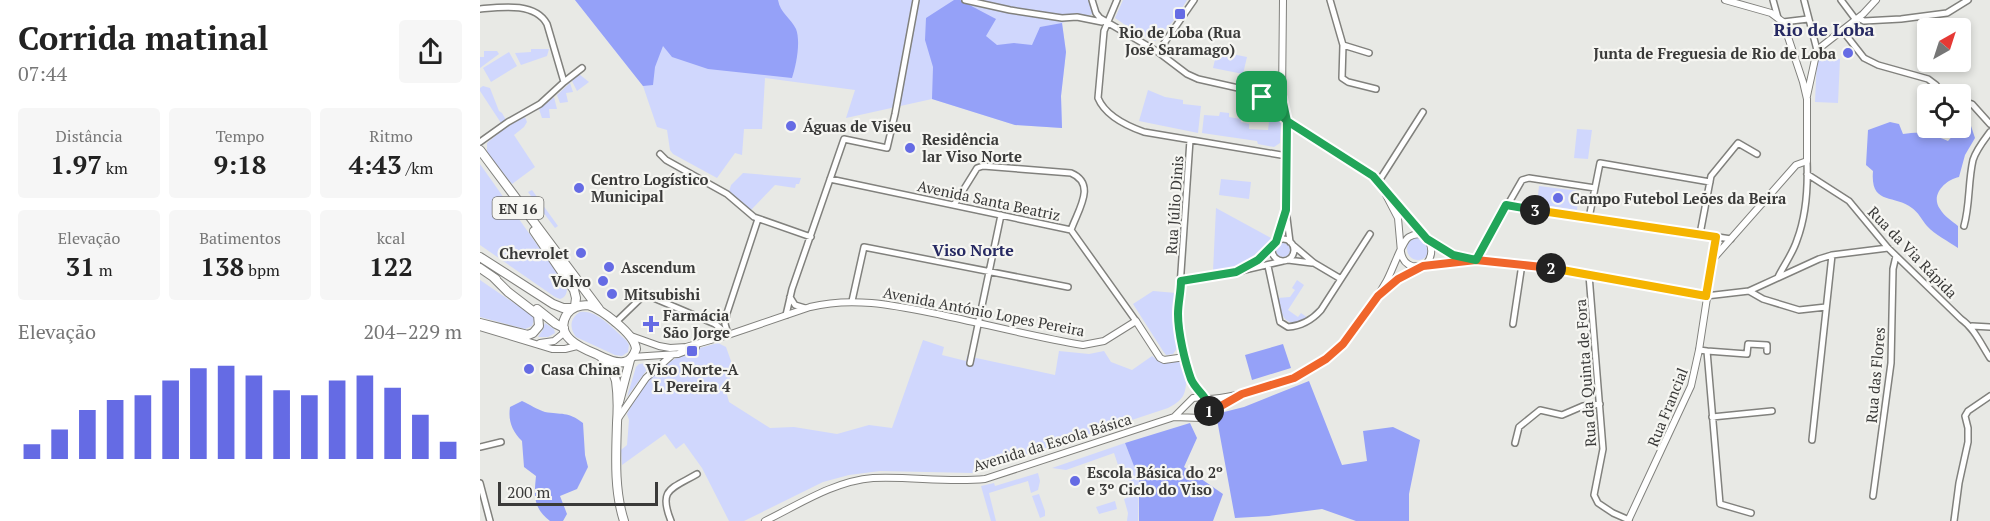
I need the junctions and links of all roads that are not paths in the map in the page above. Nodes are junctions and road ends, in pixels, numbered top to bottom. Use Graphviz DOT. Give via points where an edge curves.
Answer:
graph roads {
  1 [pos="509,0"];
  2 [pos="916,0"];
  3 [pos="965,0"];
  4 [pos="1092,0"];
  5 [pos="1117,0"];
  6 [pos="1194,0"];
  7 [pos="1282,0"];
  8 [pos="1330,0"];
  9 [pos="1725,0"];
  10 [pos="1773,0"];
  11 [pos="1804,0"];
  12 [pos="1841,0"];
  13 [pos="1876,0"];
  14 [pos="1968,0"];
  15 [pos="510,8"];
  16 [pos="480,9"];
  17 [pos="1808,19"];
  18 [pos="1857,19"];
  19 [pos="1780,20"];
  20 [pos="1106,22"];
  21 [pos="1842,30"];
  22 [pos="1343,45"];
  23 [pos="1817,50"];
  24 [pos="1158,52"];
  25 [pos="1369,53"];
  26 [pos="582,68"];
  27 [pos="564,82"];
  28 [pos="1807,82"];
  29 [pos="1935,84"];
  30 [pos="1377,89"];
  31 [pos="1262,97"];
  32 [pos="1282,98"];
  33 [pos="1971,104"];
  34 [pos="1423,112"];
  35 [pos="1287,121"];
  36 [pos="1990,124"];
  37 [pos="1990,132"];
  38 [pos="1190,140"];
  39 [pos="480,142"];
  40 [pos="482,153"];
  41 [pos="660,154"];
  42 [pos="1757,154"];
  43 [pos="1287,156"];
  44 [pos="1807,161"];
  45 [pos="1808,174"];
  46 [pos="830,179"];
  47 [pos="1380,182"];
  48 [pos="1710,182"];
  49 [pos="1595,189"];
  50 [pos="954,205"];
  51 [pos="1506,205"];
  52 [pos="1286,210"];
  53 [pos="1001,215"];
  54 [pos="1589,218"];
  55 [pos="758,219"];
  56 [pos="1964,226"];
  57 [pos="1071,230"];
  58 [pos="1370,234"];
  59 [pos="1700,234"];
  60 [pos="811,237"];
  61 [pos="1716,237"];
  62 [pos="1427,239"];
  63 [pos="1731,239"];
  64 [pos="1291,243"];
  65 [pos="1274,244"];
  66 [pos="1401,247"];
  67 [pos="1888,248"];
  68 [pos="1832,255"];
  69 [pos="1896,256"];
  70 [pos="480,257"];
  71 [pos="1713,259"];
  72 [pos="1286,260"];
  73 [pos="1476,260"];
  74 [pos="1314,263"];
  75 [pos="1522,264"];
  76 [pos="1268,266"];
  77 [pos="1423,266"];
  78 [pos="480,268"];
  79 [pos="1236,272"];
  80 [pos="989,273"];
  81 [pos="1589,275"];
  82 [pos="493,277"];
  83 [pos="1341,279"];
  84 [pos="1777,279"];
  85 [pos="1181,281"];
  86 [pos="1068,288"];
  87 [pos="1749,291"];
  88 [pos="1378,296"];
  89 [pos="1706,296"];
  90 [pos="790,297"];
  91 [pos="852,301"];
  92 [pos="574,307"];
  93 [pos="1826,307"];
  94 [pos="599,309"];
  95 [pos="805,309"];
  96 [pos="786,315"];
  97 [pos="1136,321"];
  98 [pos="615,323"];
  99 [pos="978,324"];
  100 [pos="1514,324"];
  101 [pos="480,326"];
  102 [pos="1971,326"];
  103 [pos="1990,327"];
  104 [pos="565,330"];
  105 [pos="728,335"];
  106 [pos="630,336"];
  107 [pos="719,337"];
  108 [pos="536,343"];
  109 [pos="577,346"];
  110 [pos="1703,350"];
  111 [pos="1767,351"];
  112 [pos="672,355"];
  113 [pos="600,356"];
  114 [pos="1185,357"];
  115 [pos="631,358"];
  116 [pos="1990,358"];
  117 [pos="970,363"];
  118 [pos="1191,379"];
  119 [pos="1242,394"];
  120 [pos="1990,396"];
  121 [pos="1204,398"];
  122 [pos="1189,401"];
  123 [pos="619,403"];
  124 [pos="1600,404"];
  125 [pos="1772,411"];
  126 [pos="1207,414"];
  127 [pos="1174,417"];
  128 [pos="1712,417"];
  129 [pos="1194,418"];
  130 [pos="617,420"];
  131 [pos="1812,440"];
  132 [pos="501,442"];
  133 [pos="1515,443"];
  134 [pos="480,447"];
  135 [pos="697,474"];
  136 [pos="480,483"];
  137 [pos="1874,496"];
  138 [pos="1751,513"];
  139 [pos="1628,520"];
  140 [pos="490,521"];
  141 [pos="624,521"];
  142 [pos="671,521"];
  143 [pos="765,521"];
  144 [pos="1954,521"];
  1 -- 15 [label="street"];
  2 -- 46 [label="street" via="887,148 844,139"];
  3 -- 20 [label="street"];
  4 -- 20 [label="street" via="1096,13"];
  5 -- 20 [label="street"];
  6 -- 24 [label="street"];
  7 -- 32 [label="street"];
  8 -- 22 [label="street"];
  9 -- 19 [label="street" via="1766,11"];
  10 -- 19 [label="street"];
  11 -- 17 [label="street"];
  12 -- 18 [label="street"];
  13 -- 18 [label="street"];
  14 -- 18 [label="street" via="1947,13"];
  15 -- 16 [label="street"];
  15 -- 27 [label="street" via="529,10 544,20"];
  17 -- 19 [label="street"];
  17 -- 23 [label="street"];
  18 -- 21 [label="street"];
  19 -- 28 [label="street"];
  20 -- 24 [label="street"];
  20 -- 38 [label="street" via="1098,98 1101,105 1136,129"];
  21 -- 23 [label="street"];
  21 -- 29 [label="street" via="1864,58"];
  22 -- 25 [label="street"];
  22 -- 30 [label="street" via="1342,78"];
  23 -- 28 [label="street"];
  24 -- 31 [label="street" via="1198,79"];
  26 -- 27 [label="street"];
  27 -- 39 [label="street" via="540,104"];
  28 -- 44 [label="street"];
  31 -- 32 [label="street"];
  31 -- 35 [label="street"];
  32 -- 35 [label="street"];
  33 -- 36 [label="street"];
  34 -- 47 [label="street"];
  35 -- 43 [label="street"];
  35 -- 47 [label="street"];
  37 -- 56 [label="street" via="1973,160"];
  38 -- 43 [label="street"];
  38 -- 85 [label="street, Rua Júlio Dinis"];
  40 -- 92 [label="main road, EN 16" via="574,290"];
  40 -- 94 [label="main road, EN 16"];
  41 -- 55 [label="street" via="727,194"];
  42 -- 48 [label="street" via="1738,143"];
  43 -- 52 [label="street"];
  44 -- 45 [label="street"];
  44 -- 63 [label="street" via="1796,165"];
  45 -- 67 [label="street, Rua da Via Rápida" via="1849,201"];
  45 -- 84 [label="street" via="1801,228"];
  46 -- 50 [label="street, Avenida Santa Beatriz"];
  46 -- 60 [label="street"];
  47 -- 62 [label="street"];
  47 -- 66 [label="street" via="1398,218"];
  48 -- 49 [label="street" via="1600,162"];
  48 -- 59 [label="street"];
  49 -- 51 [label="street" via="1529,178 1522,180"];
  49 -- 54 [label="street"];
  50 -- 53 [label="street, Avenida Santa Beatriz"];
  50 -- 57 [label="street" via="977,168 983,166 1071,173 1079,176 1085,191"];
  51 -- 54 [label="street"];
  51 -- 73 [label="street"];
  52 -- 64 [label="street"];
  52 -- 65 [label="street"];
  53 -- 57 [label="street, Avenida Santa Beatriz"];
  53 -- 80 [label="street"];
  54 -- 59 [label="street"];
  55 -- 60 [label="street"];
  55 -- 105 [label="street" via="725,324"];
  57 -- 97 [label="street, Avenida Santa Beatriz"];
  58 -- 83 [label="street"];
  59 -- 61 [label="street"];
  60 -- 90 [label="street"];
  61 -- 63 [label="street"];
  61 -- 71 [label="street"];
  62 -- 66 [label="street" via="1412,236"];
  62 -- 73 [label="street" via="1453,255"];
  62 -- 77 [label="street" via="1432,253"];
  63 -- 71 [label="street"];
  64 -- 65 [label="street" via="1281,239"];
  64 -- 72 [label="street" via="1293,255"];
  64 -- 74 [label="street"];
  65 -- 72 [label="street" via="1273,255 1277,260"];
  65 -- 79 [label="street" via="1252,265"];
  66 -- 77 [label="street" via="1404,261"];
  66 -- 88 [label="street, Avenida da Escola Básica"];
  67 -- 68 [label="street"];
  67 -- 69 [label="street, Rua da Via Rápida"];
  68 -- 84 [label="street"];
  68 -- 93 [label="street"];
  69 -- 102 [label="street, Rua da Via Rápida"];
  69 -- 137 [label="street, Rua das Flores" via="1891,363"];
  70 -- 92 [label="main road" via="553,304"];
  71 -- 89 [label="street, Rua Francial"];
  72 -- 74 [label="street"];
  72 -- 76 [label="street"];
  73 -- 75 [label="street"];
  73 -- 77 [label="street"];
  74 -- 83 [label="street"];
  75 -- 81 [label="street"];
  75 -- 100 [label="street"];
  76 -- 79 [label="street"];
  76 -- 83 [label="street" via="1278,318 1288,327 1313,319"];
  77 -- 88 [label="street, Avenida da Escola Básica" via="1398,279"];
  78 -- 82 [label="main road"];
  79 -- 85 [label="street"];
  80 -- 86 [label="street"];
  80 -- 91 [label="street" via="864,247"];
  80 -- 99 [label="street"];
  81 -- 89 [label="street"];
  81 -- 124 [label="street, Rua da Quinta de Fora"];
  82 -- 101 [label="main road" via="538,315 539,326 528,335"];
  82 -- 104 [label="main road"];
  84 -- 87 [label="street"];
  85 -- 114 [label="street, Rua Júlio Dinis" via="1178,316"];
  87 -- 89 [label="street"];
  87 -- 93 [label="street" via="1799,310"];
  88 -- 119 [label="street, Avenida da Escola Básica" via="1343,344 1326,359 1294,378"];
  89 -- 110 [label="street, Rua Francial"];
  90 -- 95 [label="street" via="795,305"];
  90 -- 96 [label="street"];
  91 -- 95 [label="street, Avenida António Lopes Pereira"];
  91 -- 99 [label="street, Avenida António Lopes Pereira" via="886,304"];
  92 -- 94 [label="main road" via="588,305"];
  92 -- 104 [label="main road" via="566,316"];
  93 -- 131 [label="street"];
  94 -- 98 [label="main road, EN 16"];
  95 -- 96 [label="street, Avenida António Lopes Pereira"];
  96 -- 105 [label="street, Avenida António Lopes Pereira"];
  97 -- 99 [label="street, Avenida António Lopes Pereira" via="1104,341 1083,345"];
  97 -- 114 [label="street, Avenida Santa Beatriz" via="1160,358"];
  98 -- 105 [label="street" via="642,297 649,296 715,324"];
  98 -- 106 [label="main road, EN 16"];
  99 -- 117 [label="street"];
  101 -- 108 [label="street"];
  102 -- 103 [label="street"];
  102 -- 116 [label="street, Rua da Via Rápida"];
  104 -- 108 [label="street" via="554,341"];
  104 -- 109 [label="main road"];
  105 -- 107 [label="street, Avenida António Lopes Pereira"];
  106 -- 107 [label="street, Avenida António Lopes Pereira" via="669,348"];
  106 -- 115 [label="main road" via="636,346"];
  107 -- 112 [label="street, Avenida António Lopes Pereira"];
  108 -- 109 [label="street" via="552,349"];
  109 -- 113 [label="main road"];
  110 -- 111 [label="street" via="1747,354 1748,344 1767,345"];
  110 -- 128 [label="street"];
  110 -- 139 [label="street, Rua Francial" via="1684,403"];
  112 -- 115 [label="street, Avenida António Lopes Pereira"];
  112 -- 130 [label="street" via="651,371"];
  113 -- 115 [label="main road" via="618,363"];
  113 -- 123 [label="main road" via="614,376"];
  114 -- 118 [label="street, Rua Júlio Dinis"];
  115 -- 123 [label="main road"];
  118 -- 121 [label="street, Rua Júlio Dinis"];
  118 -- 122 [label="street, Rua Júlio Dinis"];
  119 -- 121 [label="street, Avenida da Escola Básica"];
  119 -- 126 [label="street, Avenida da Escola Básica"];
  120 -- 144 [label="street" via="1965,416 1968,442"];
  121 -- 122 [label="street, Avenida da Escola Básica" via="1196,396"];
  121 -- 126 [label="street" via="1209,408"];
  122 -- 127 [label="street, Avenida da Escola Básica"];
  122 -- 129 [label="street" via="1189,413"];
  123 -- 130 [label="main road"];
  124 -- 133 [label="street" via="1582,406 1562,415 1540,410 1519,427"];
  124 -- 139 [label="street, Rua da Quinta de Fora" via="1603,456 1595,500"];
  125 -- 128 [label="street"];
  126 -- 129 [label="street, Avenida da Escola Básica"];
  127 -- 129 [label="street, Avenida da Escola Básica"];
  127 -- 143 [label="street, Avenida da Escola Básica" via="985,479 872,478 851,482"];
  128 -- 138 [label="street" via="1720,504"];
  130 -- 141 [label="main road" via="618,492"];
  132 -- 134 [label="street"];
  135 -- 142 [label="street" via="666,495"];
  136 -- 140 [label="street"];
}
